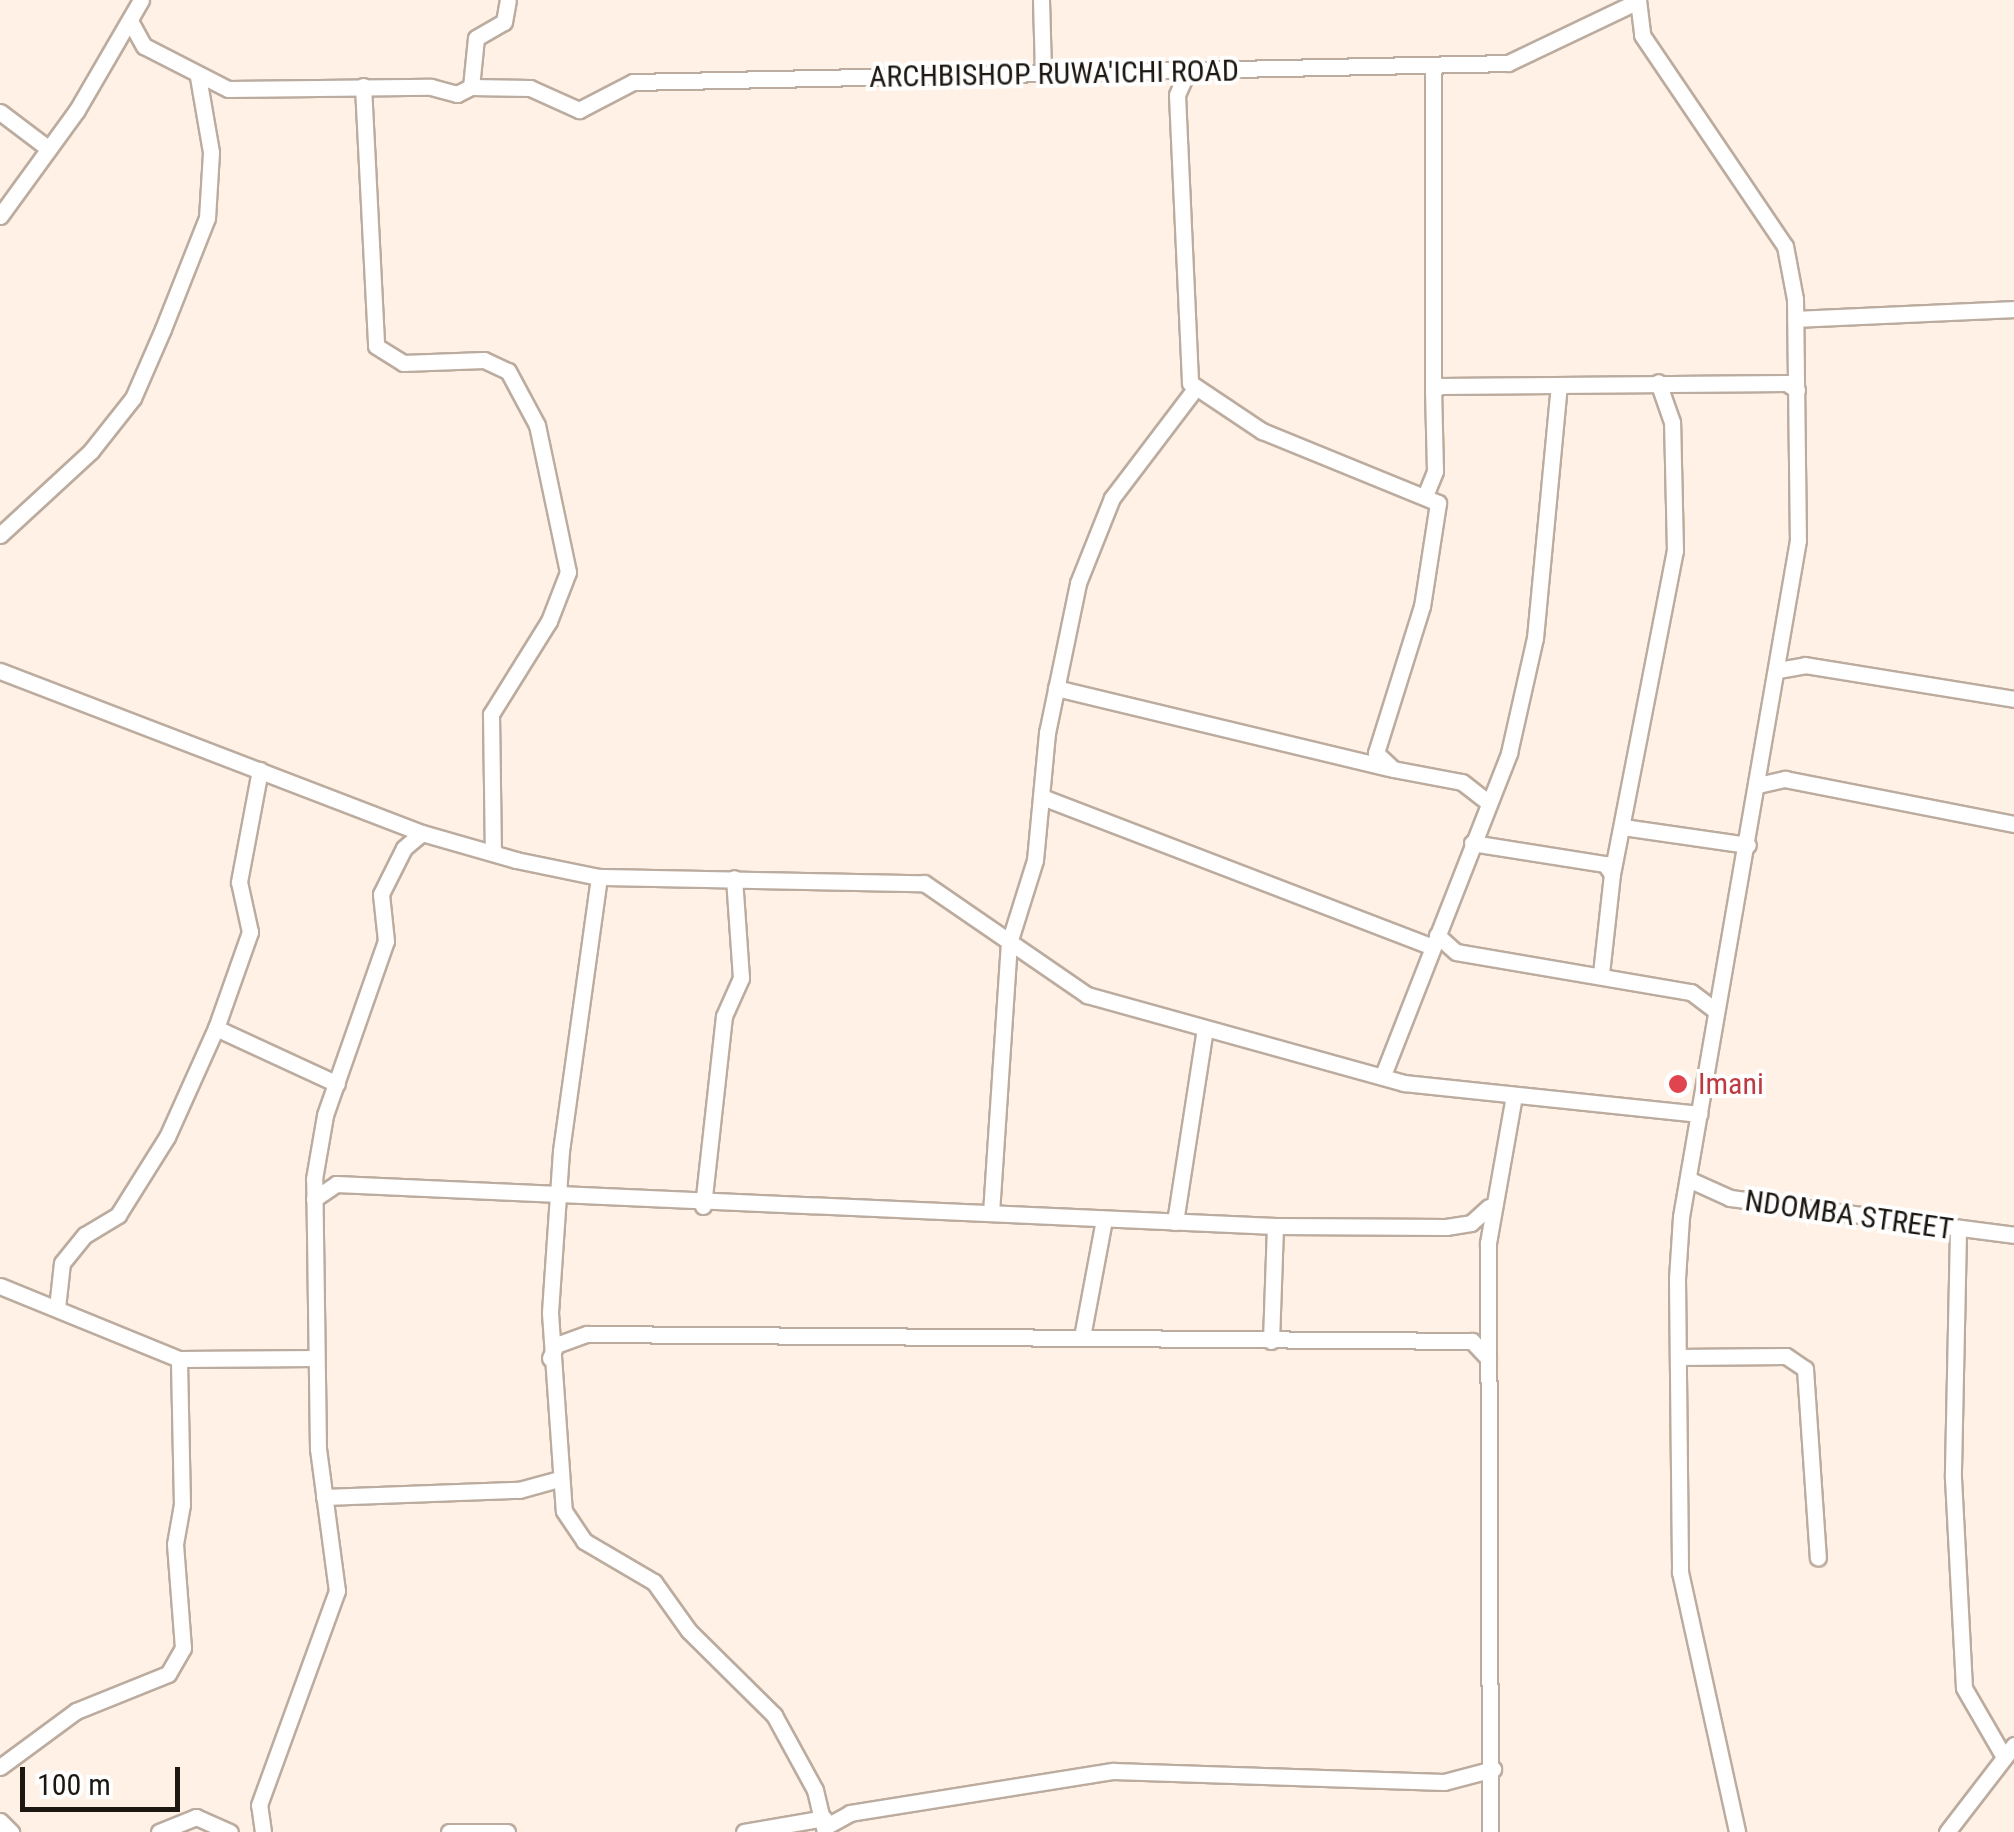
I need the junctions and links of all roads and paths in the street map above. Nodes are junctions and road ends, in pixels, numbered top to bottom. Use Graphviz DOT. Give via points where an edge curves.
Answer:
graph roads {
  1 [pos="140,0"];
  2 [pos="508,0"];
  3 [pos="1042,0"];
  4 [pos="1636,1"];
  5 [pos="130,21"];
  6 [pos="114,45"];
  7 [pos="144,46"];
  8 [pos="1433,66"];
  9 [pos="1188,70"];
  10 [pos="1044,73"];
  11 [pos="198,77"];
  12 [pos="470,87"];
  13 [pos="369,91"];
  14 [pos="0,112"];
  15 [pos="49,149"];
  16 [pos="0,216"];
  17 [pos="2014,309"];
  18 [pos="1796,319"];
  19 [pos="1658,382"];
  20 [pos="1559,385"];
  21 [pos="1194,390"];
  22 [pos="1797,390"];
  23 [pos="1433,391"];
  24 [pos="1425,496"];
  25 [pos="0,535"];
  26 [pos="1778,670"];
  27 [pos="0,671"];
  28 [pos="1056,688"];
  29 [pos="2014,699"];
  30 [pos="1393,769"];
  31 [pos="260,770"];
  32 [pos="1758,785"];
  33 [pos="1042,797"];
  34 [pos="1489,803"];
  35 [pos="2014,824"];
  36 [pos="1623,826"];
  37 [pos="422,833"];
  38 [pos="1472,843"];
  39 [pos="1748,845"];
  40 [pos="493,853"];
  41 [pos="1612,874"];
  42 [pos="599,877"];
  43 [pos="734,878"];
  44 [pos="1434,941"];
  45 [pos="1009,943"];
  46 [pos="1601,973"];
  47 [pos="1716,1011"];
  48 [pos="216,1028"];
  49 [pos="1204,1030"];
  50 [pos="1383,1075"];
  51 [pos="337,1084"];
  52 [pos="1514,1095"];
  53 [pos="1698,1114"];
  54 [pos="1688,1179"];
  55 [pos="558,1198"];
  56 [pos="314,1199"];
  57 [pos="704,1206"];
  58 [pos="1489,1207"];
  59 [pos="991,1214"];
  60 [pos="1104,1219"];
  61 [pos="1175,1222"];
  62 [pos="1472,1223"];
  63 [pos="1275,1226"];
  64 [pos="1958,1230"];
  65 [pos="2014,1236"];
  66 [pos="1488,1243"];
  67 [pos="0,1286"];
  68 [pos="57,1308"];
  69 [pos="1488,1330"];
  70 [pos="1082,1337"];
  71 [pos="1271,1340"];
  72 [pos="1472,1342"];
  73 [pos="1678,1357"];
  74 [pos="316,1358"];
  75 [pos="1488,1358"];
  76 [pos="179,1359"];
  77 [pos="549,1360"];
  78 [pos="558,1479"];
  79 [pos="324,1497"];
  80 [pos="1818,1558"];
  81 [pos="2009,1751"];
  82 [pos="0,1767"];
  83 [pos="1494,1769"];
  84 [pos="0,1820"];
  85 [pos="825,1826"];
  86 [pos="257,1830"];
  87 [pos="11,1832"];
  88 [pos="159,1832"];
  89 [pos="230,1832"];
  90 [pos="449,1832"];
  91 [pos="507,1832"];
  92 [pos="744,1832"];
  93 [pos="1490,1832"];
  94 [pos="1738,1832"];
  95 [pos="1948,1832"];
  1 -- 5 [label="street"];
  2 -- 12 [label="street" via="504,22 476,38"];
  3 -- 10 [label="street"];
  4 -- 8 [label="street, ARCHBISHOP RUWA'ICHI ROAD" via="1531,57"];
  4 -- 18 [label="street" via="1642,35 1785,246"];
  5 -- 6 [label="street"];
  5 -- 7 [label="street"];
  6 -- 7 [label="street"];
  6 -- 15 [label="street"];
  7 -- 11 [label="street"];
  8 -- 9 [label="street, ARCHBISHOP RUWA'ICHI ROAD"];
  8 -- 23 [label="street"];
  9 -- 10 [label="street, ARCHBISHOP RUWA'ICHI ROAD"];
  9 -- 21 [label="street" via="1177,95"];
  10 -- 12 [label="street, ARCHBISHOP RUWA'ICHI ROAD" via="632,82 580,110 530,88"];
  11 -- 13 [label="street" via="228,89"];
  11 -- 25 [label="street" via="211,152 207,218 163,329 133,398 91,451"];
  12 -- 13 [label="street" via="457,94"];
  13 -- 40 [label="street" via="376,346 404,363 484,360 508,370 537,425 568,572 550,621 491,714"];
  14 -- 15 [label="street"];
  15 -- 16 [label="street"];
  17 -- 18 [label="street" via="1811,312"];
  18 -- 22 [label="street"];
  19 -- 20 [label="street"];
  19 -- 22 [label="street" via="1786,383"];
  19 -- 36 [label="street" via="1672,422 1675,551"];
  20 -- 23 [label="street"];
  20 -- 34 [label="street" via="1535,638"];
  21 -- 24 [label="street" via="1385,488"];
  21 -- 28 [label="street" via="1112,498 1090,544"];
  22 -- 26 [label="street" via="1802,499"];
  23 -- 24 [label="street" via="1435,471"];
  24 -- 30 [label="street" via="1441,515 1422,606 1376,737 1376,752"];
  26 -- 29 [label="street" via="1805,665"];
  26 -- 32 [label="street"];
  27 -- 31 [label="street"];
  28 -- 30 [label="street"];
  28 -- 33 [label="street"];
  30 -- 34 [label="street" via="1462,782"];
  31 -- 37 [label="street"];
  31 -- 48 [label="street" via="240,882 250,932"];
  32 -- 35 [label="street" via="1786,779"];
  32 -- 39 [label="street"];
  33 -- 44 [label="street"];
  33 -- 45 [label="street" via="1035,860"];
  34 -- 38 [label="street"];
  36 -- 39 [label="street"];
  36 -- 41 [label="street"];
  37 -- 40 [label="street"];
  37 -- 51 [label="street" via="404,848 381,894 386,942"];
  38 -- 41 [label="street" via="1596,861"];
  38 -- 44 [label="street"];
  39 -- 47 [label="street"];
  40 -- 42 [label="street"];
  41 -- 46 [label="street"];
  42 -- 43 [label="street"];
  42 -- 55 [label="street"];
  43 -- 45 [label="street" via="924,883"];
  43 -- 57 [label="street" via="741,978 724,1016"];
  44 -- 46 [label="street" via="1456,952"];
  44 -- 50 [label="street"];
  45 -- 49 [label="street" via="1087,995"];
  45 -- 59 [label="street"];
  46 -- 47 [label="street" via="1691,992"];
  47 -- 53 [label="street"];
  48 -- 51 [label="street"];
  48 -- 68 [label="street" via="153,1162 118,1215 85,1235 62,1263"];
  49 -- 50 [label="street"];
  49 -- 61 [label="street"];
  50 -- 52 [label="street"];
  51 -- 56 [label="street" via="325,1115"];
  52 -- 53 [label="street"];
  52 -- 58 [label="street"];
  53 -- 54 [label="street"];
  54 -- 64 [label="street, NDOMBA STREET" via="1730,1198"];
  54 -- 73 [label="street" via="1676,1279"];
  55 -- 56 [label="street" via="336,1184"];
  55 -- 57 [label="street"];
  55 -- 77 [label="street"];
  56 -- 74 [label="street"];
  57 -- 59 [label="street"];
  58 -- 62 [label="street"];
  58 -- 66 [label="street"];
  59 -- 60 [label="street"];
  60 -- 61 [label="street"];
  60 -- 70 [label="street"];
  61 -- 63 [label="street"];
  62 -- 63 [label="street"];
  62 -- 66 [label="street"];
  63 -- 71 [label="street"];
  64 -- 65 [label="street, NDOMBA STREET"];
  64 -- 81 [label="street" via="1953,1478 1964,1688"];
  66 -- 69 [label="street"];
  67 -- 68 [label="street"];
  68 -- 76 [label="street"];
  69 -- 72 [label="street"];
  69 -- 75 [label="street"];
  70 -- 71 [label="street"];
  70 -- 77 [label="street" via="587,1334 556,1346"];
  71 -- 72 [label="street"];
  72 -- 75 [label="street"];
  73 -- 80 [label="street" via="1786,1356 1806,1369"];
  73 -- 94 [label="street" via="1680,1572"];
  74 -- 76 [label="street"];
  74 -- 79 [label="street"];
  75 -- 83 [label="street"];
  76 -- 82 [label="street" via="182,1505 175,1544 183,1648 168,1674 76,1710"];
  77 -- 78 [label="street"];
  78 -- 79 [label="street" via="518,1490"];
  78 -- 85 [label="street" via="577,1534 654,1582 689,1631 774,1715"];
  79 -- 86 [label="street" via="333,1610"];
  81 -- 95 [label="street"];
  83 -- 85 [label="street" via="1444,1782 1113,1771 850,1813"];
  83 -- 93 [label="street"];
  84 -- 87 [label="street"];
  85 -- 92 [label="street"];
  88 -- 89 [label="street" via="196,1817"];
  90 -- 91 [label="street"];
}
